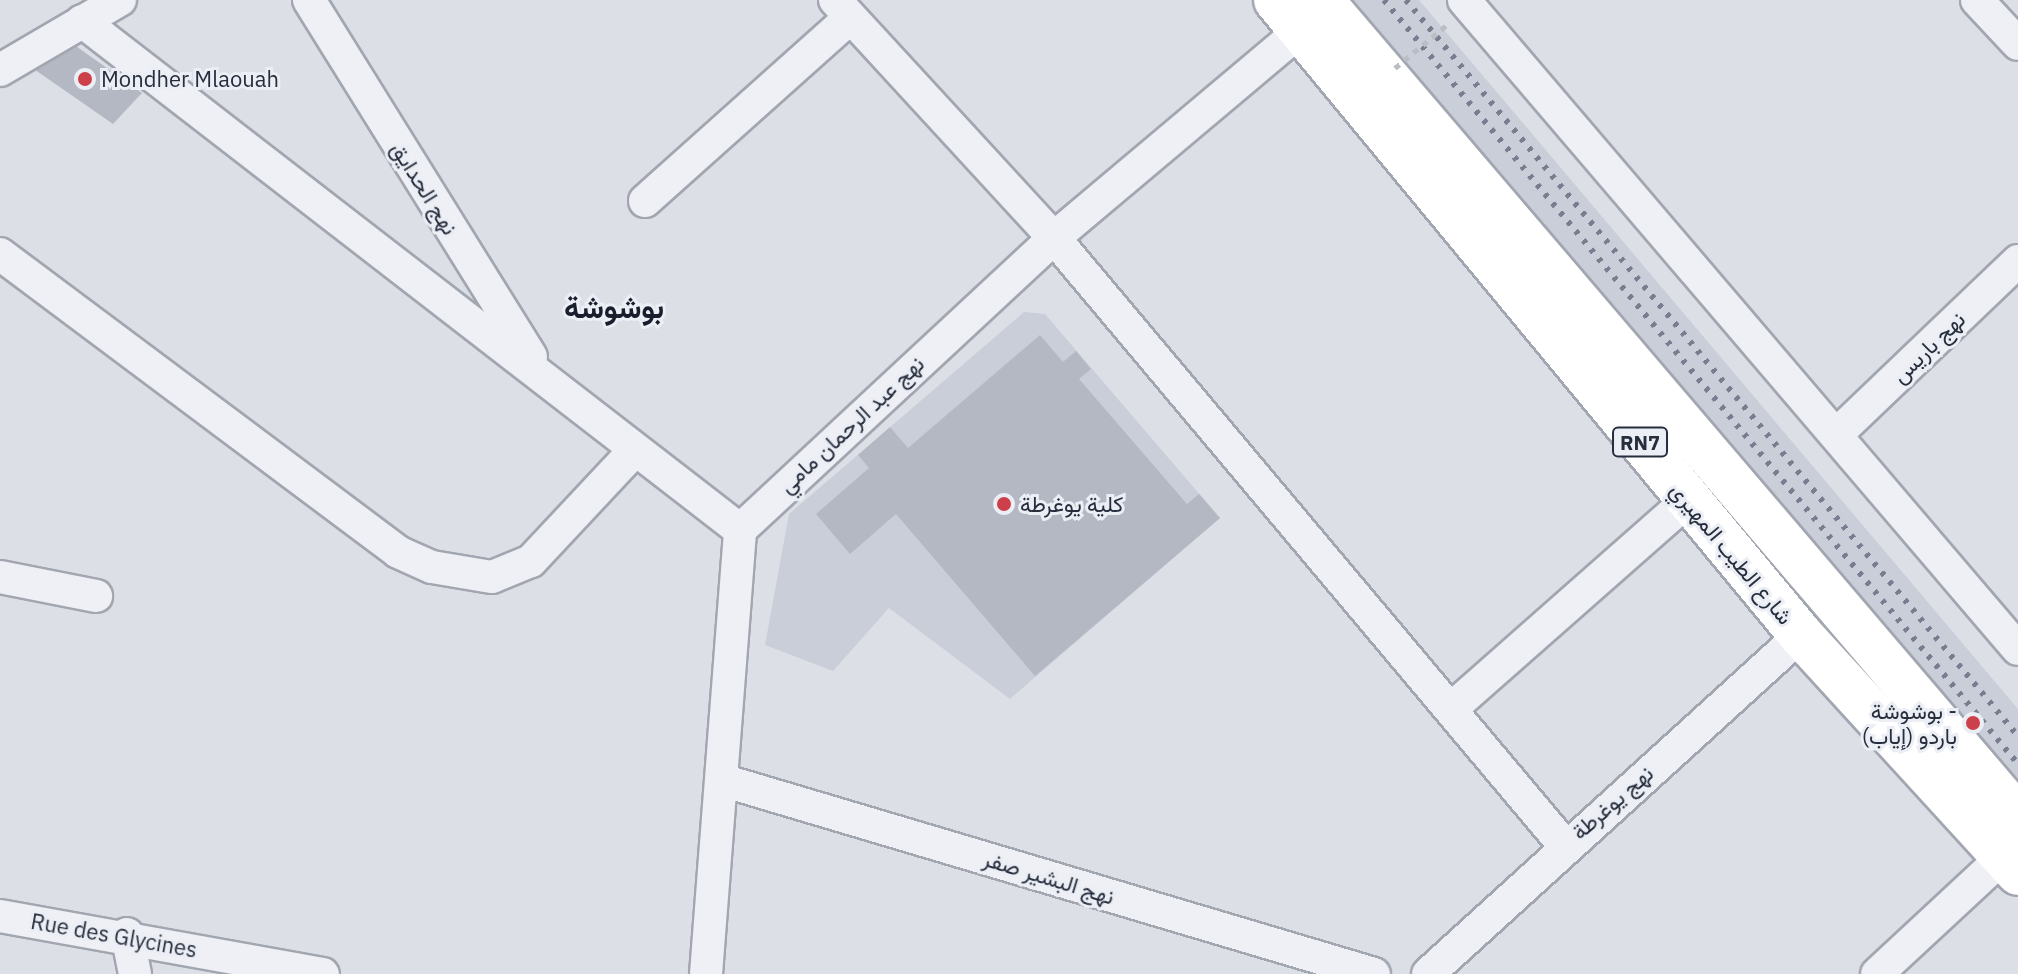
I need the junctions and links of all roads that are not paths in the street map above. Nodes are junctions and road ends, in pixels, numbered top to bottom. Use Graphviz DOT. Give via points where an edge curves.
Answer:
graph roads {
  1 [pos="120,0"];
  2 [pos="309,0"];
  3 [pos="1977,0"];
  4 [pos="843,9"];
  5 [pos="1299,10"];
  6 [pos="1474,11"];
  7 [pos="82,21"];
  8 [pos="2018,44"];
  9 [pos="0,70"];
  10 [pos="645,201"];
  11 [pos="1054,238"];
  12 [pos="0,254"];
  13 [pos="2018,261"];
  14 [pos="542,375"];
  15 [pos="1838,433"];
  16 [pos="633,452"];
  17 [pos="1688,500"];
  18 [pos="740,530"];
  19 [pos="0,577"];
  20 [pos="96,596"];
  21 [pos="1801,635"];
  22 [pos="2018,649"];
  23 [pos="1451,709"];
  24 [pos="725,781"];
  25 [pos="1564,845"];
  26 [pos="2014,847"];
  27 [pos="0,916"];
  28 [pos="127,934"];
  29 [pos="135,974"];
  30 [pos="323,974"];
  31 [pos="706,974"];
  32 [pos="1374,974"];
  33 [pos="1428,974"];
  34 [pos="1877,974"];
  1 -- 7 [label="street"];
  2 -- 14 [label="street, نهج الحدايق"];
  3 -- 8 [label="street"];
  4 -- 10 [label="street"];
  4 -- 11 [label="street"];
  5 -- 11 [label="street, نهج عبد الرحمان مامي"];
  5 -- 17 [label="main road, شارع الطيب المهيري / RN7"];
  5 -- 26 [label="main road, شارع الطيب المهيري / RN7"];
  6 -- 15 [label="street"];
  7 -- 9 [label="street"];
  7 -- 14 [label="street"];
  11 -- 18 [label="street, نهج عبد الرحمان مامي"];
  11 -- 23 [label="street"];
  12 -- 16 [label="street" via="398,552 432,567 492,577 531,561"];
  13 -- 15 [label="street, نهج باريس"];
  14 -- 16 [label="street"];
  15 -- 22 [label="street"];
  16 -- 18 [label="street"];
  17 -- 21 [label="main road, شارع الطيب المهيري / RN7"];
  17 -- 23 [label="street"];
  18 -- 24 [label="street"];
  19 -- 20 [label="street"];
  21 -- 25 [label="street, نهج يوغرطة"];
  21 -- 26 [label="main road, شارع الطيب المهيري / RN7"];
  23 -- 25 [label="street"];
  24 -- 31 [label="street"];
  24 -- 32 [label="street, نهج البشير صفر"];
  25 -- 33 [label="street, نهج يوغرطة"];
  26 -- 34 [label="street"];
  27 -- 28 [label="street, Rue des Glycines"];
  28 -- 29 [label="street"];
  28 -- 30 [label="street, Rue des Glycines"];
}
